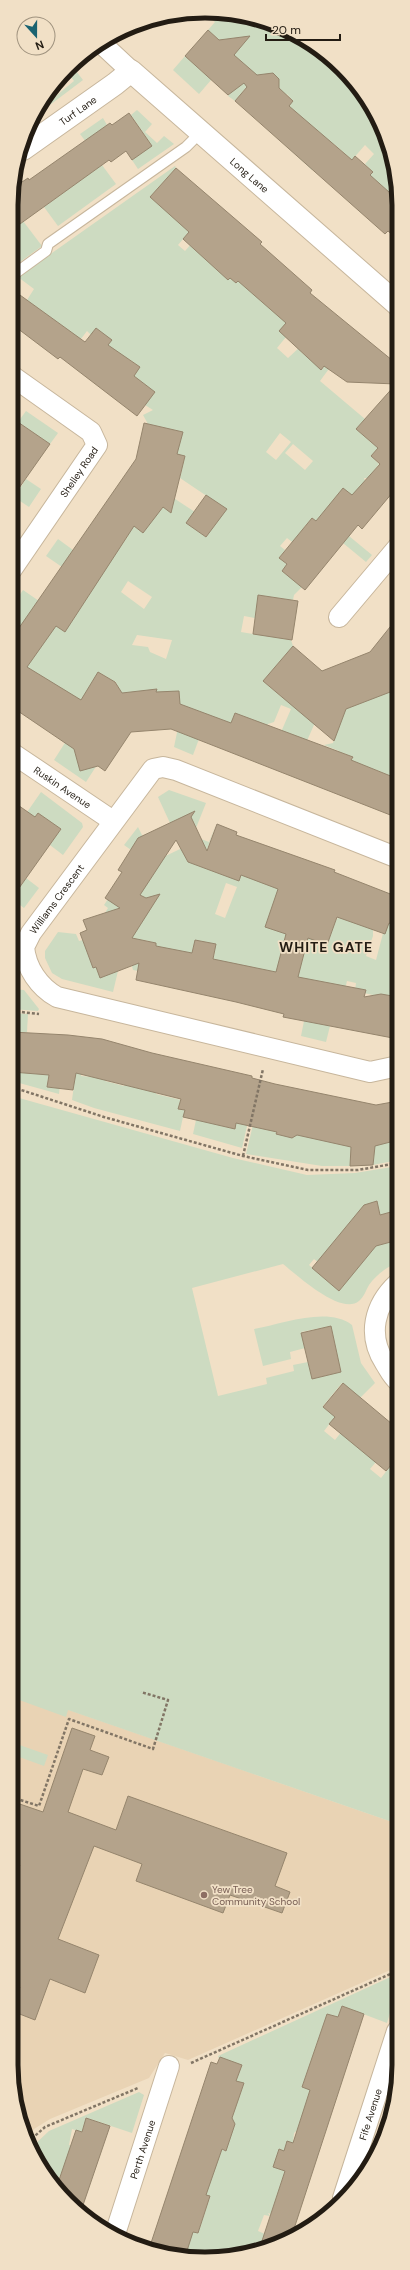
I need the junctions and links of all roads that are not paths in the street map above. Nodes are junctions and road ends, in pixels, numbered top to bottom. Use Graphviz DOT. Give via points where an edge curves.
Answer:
graph roads {
  1 [pos="105,47"];
  2 [pos="131,70"];
  3 [pos="200,132"];
  4 [pos="29,141"];
  5 [pos="18,271"];
  6 [pos="392,300"];
  7 [pos="18,380"];
  8 [pos="392,554"];
  9 [pos="18,561"];
  10 [pos="339,617"];
  11 [pos="18,757"];
  12 [pos="113,821"];
  13 [pos="392,856"];
  14 [pos="392,1067"];
  15 [pos="392,1289"];
  16 [pos="392,1372"];
  17 [pos="392,2046"];
  18 [pos="168,2070"];
  19 [pos="346,2187"];
  20 [pos="116,2230"];
  1 -- 2 [label="street, Long Lane"];
  2 -- 3 [label="street, Long Lane"];
  2 -- 4 [label="street, Turf Lane" via="115,84"];
  3 -- 5 [label="lane" via="186,147 48,244 46,251"];
  3 -- 6 [label="street, Long Lane"];
  7 -- 9 [label="street, Shelley Road" via="91,432 97,445"];
  8 -- 10 [label="street"];
  11 -- 12 [label="street, Ruskin Avenue"];
  12 -- 13 [label="street, Williams Crescent" via="153,769 163,767 218,786"];
  12 -- 14 [label="street, Williams Crescent" via="25,941 24,953 40,985 64,998 370,1072"];
  15 -- 16 [label="street" via="378,1310 374,1336 380,1355"];
  17 -- 19 [label="street, Fife Avenue"];
  18 -- 20 [label="street, Perth Avenue"];
}
